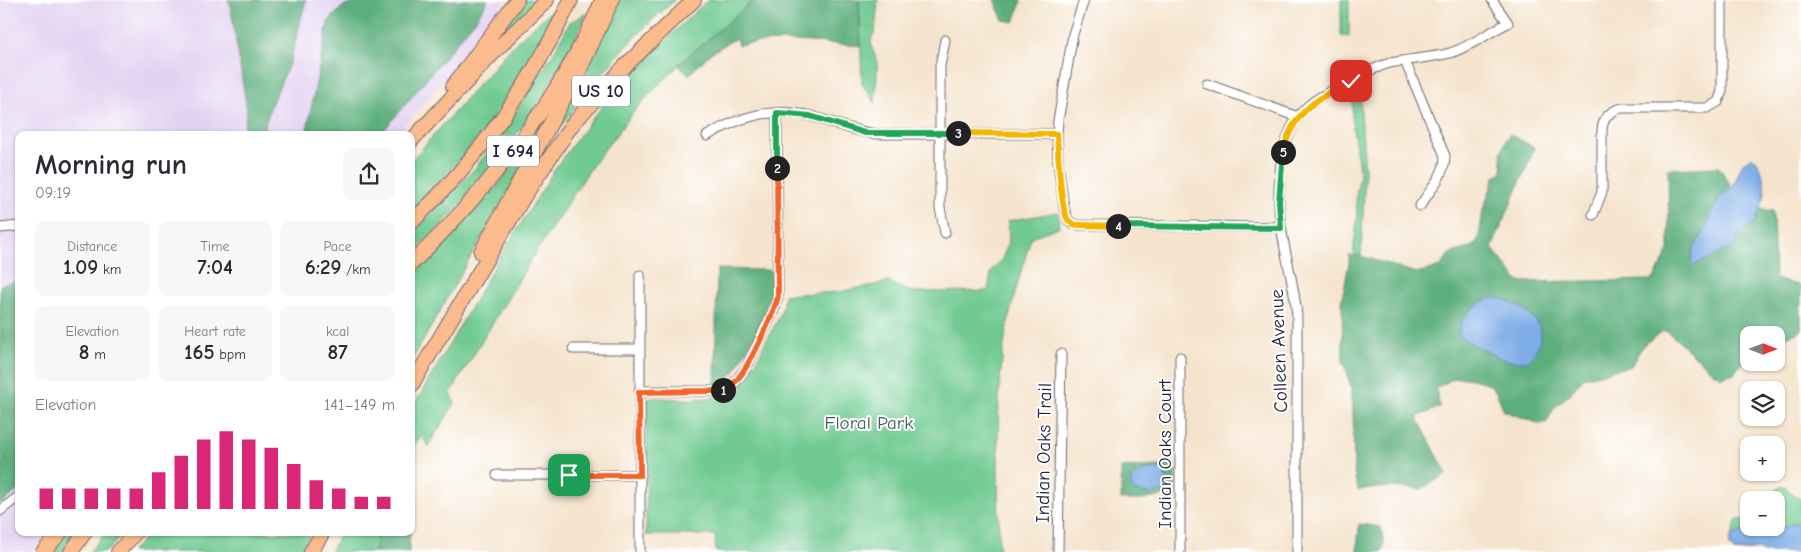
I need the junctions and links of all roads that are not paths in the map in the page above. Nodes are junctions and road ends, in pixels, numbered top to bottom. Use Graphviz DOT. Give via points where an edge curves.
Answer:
graph roads {
  1 [pos="517,0"];
  2 [pos="547,0"];
  3 [pos="571,0"];
  4 [pos="602,0"];
  5 [pos="612,0"];
  6 [pos="694,0"];
  7 [pos="1084,0"];
  8 [pos="1492,0"];
  9 [pos="1718,0"];
  10 [pos="1722,0"];
  11 [pos="1730,0"];
  12 [pos="597,24"];
  13 [pos="945,40"];
  14 [pos="1405,60"];
  15 [pos="1207,84"];
  16 [pos="777,113"];
  17 [pos="1298,117"];
  18 [pos="940,133"];
  19 [pos="1057,134"];
  20 [pos="707,136"];
  21 [pos="415,137"];
  22 [pos="415,138"];
  23 [pos="1420,206"];
  24 [pos="1593,215"];
  25 [pos="415,219"];
  26 [pos="15,226"];
  27 [pos="0,228"];
  28 [pos="1281,228"];
  29 [pos="944,232"];
  30 [pos="415,260"];
  31 [pos="640,275"];
  32 [pos="573,349"];
  33 [pos="640,349"];
  34 [pos="1061,354"];
  35 [pos="1180,357"];
  36 [pos="415,377"];
  37 [pos="415,378"];
  38 [pos="639,392"];
  39 [pos="497,475"];
  40 [pos="640,475"];
  41 [pos="15,499"];
  42 [pos="0,511"];
  43 [pos="57,536"];
  44 [pos="132,536"];
  45 [pos="321,536"];
  46 [pos="43,552"];
  47 [pos="118,552"];
  48 [pos="311,552"];
  49 [pos="640,552"];
  50 [pos="1058,552"];
  51 [pos="1180,552"];
  52 [pos="1297,552"];
  1 -- 21 [label="highway"];
  2 -- 22 [label="highway"];
  3 -- 25 [label="highway, I 694" via="513,104 472,160"];
  4 -- 12 [label="highway, I 694"];
  5 -- 12 [label="highway"];
  6 -- 37 [label="highway, US 10" via="623,68 570,126"];
  7 -- 19 [label="street" via="1073,34"];
  8 -- 14 [label="street, Colleen Avenue" via="1508,23 1451,53"];
  9 -- 10 [label="street"];
  10 -- 11 [label="street"];
  10 -- 24 [label="street" via="1722,91 1718,102 1707,108 1622,108 1610,113 1603,123 1602,192"];
  12 -- 30 [label="highway, I 694" via="548,103 507,160 470,204"];
  12 -- 36 [label="highway" via="572,83"];
  13 -- 18 [label="street" via="940,66"];
  14 -- 17 [label="street, Colleen Avenue" via="1376,68 1321,96"];
  14 -- 23 [label="street" via="1445,156 1442,172"];
  15 -- 17 [label="street"];
  16 -- 18 [label="street" via="810,116 865,133"];
  16 -- 20 [label="street" via="733,121"];
  16 -- 38 [label="street" via="778,296 746,368 735,382 722,390"];
  17 -- 28 [label="street, Colleen Avenue" via="1282,155"];
  18 -- 19 [label="street"];
  18 -- 29 [label="street" via="940,208"];
  19 -- 28 [label="street" via="1064,208 1073,224"];
  26 -- 27 [label="street"];
  28 -- 52 [label="street, Colleen Avenue" via="1297,316"];
  31 -- 33 [label="street"];
  32 -- 33 [label="street"];
  33 -- 38 [label="street"];
  34 -- 50 [label="street, Indian Oaks Trail"];
  35 -- 51 [label="street, Indian Oaks Court"];
  38 -- 40 [label="street"];
  39 -- 40 [label="street"];
  40 -- 49 [label="street"];
  41 -- 42 [label="street"];
  43 -- 46 [label="highway"];
  44 -- 47 [label="highway"];
  45 -- 48 [label="highway"];
}
